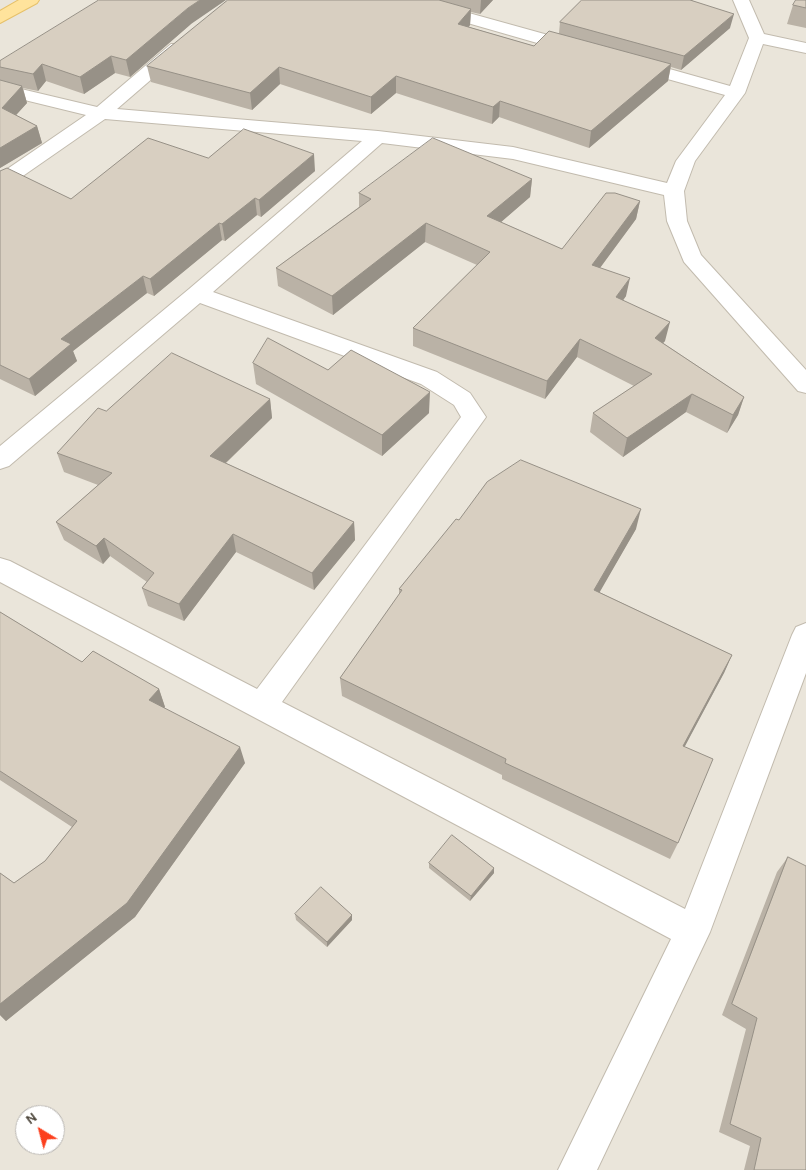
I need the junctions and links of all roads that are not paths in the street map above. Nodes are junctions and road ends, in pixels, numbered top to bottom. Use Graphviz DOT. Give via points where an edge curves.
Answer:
graph roads {
  1 [pos="31,0"];
  2 [pos="404,0"];
  3 [pos="741,0"];
  4 [pos="0,18"];
  5 [pos="191,36"];
  6 [pos="757,38"];
  7 [pos="806,48"];
  8 [pos="593,53"];
  9 [pos="622,61"];
  10 [pos="0,89"];
  11 [pos="736,93"];
  12 [pos="101,113"];
  13 [pos="378,137"];
  14 [pos="0,183"];
  15 [pos="674,191"];
  16 [pos="197,294"];
  17 [pos="806,385"];
  18 [pos="0,460"];
  19 [pos="0,569"];
  20 [pos="806,635"];
  21 [pos="262,706"];
  22 [pos="693,932"];
  23 [pos="577,1170"];
  1 -- 4 [label="main road"];
  2 -- 8 [label="street"];
  3 -- 6 [label="street"];
  5 -- 12 [label="street"];
  6 -- 7 [label="street"];
  6 -- 11 [label="street"];
  9 -- 11 [label="street"];
  10 -- 12 [label="street"];
  11 -- 15 [label="street" via="686,161"];
  12 -- 13 [label="street"];
  12 -- 14 [label="street"];
  13 -- 15 [label="street" via="513,153"];
  13 -- 16 [label="street"];
  15 -- 17 [label="street" via="677,221 691,257"];
  16 -- 18 [label="street"];
  16 -- 21 [label="street" via="429,378 462,399 474,417"];
  19 -- 21 [label="street"];
  20 -- 22 [label="street"];
  21 -- 22 [label="street"];
  22 -- 23 [label="street"];
}
